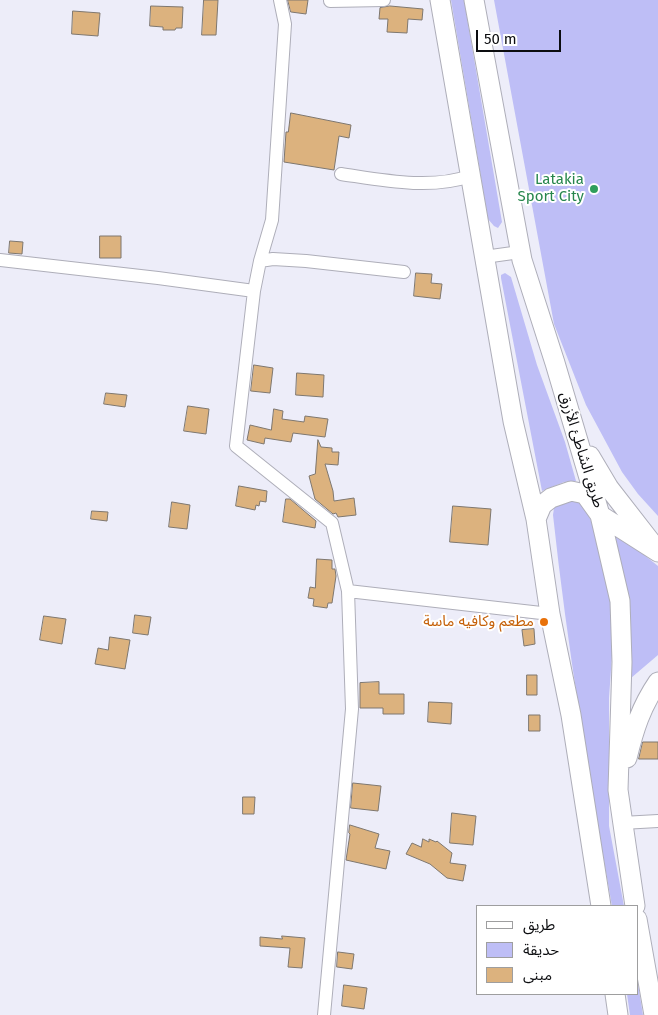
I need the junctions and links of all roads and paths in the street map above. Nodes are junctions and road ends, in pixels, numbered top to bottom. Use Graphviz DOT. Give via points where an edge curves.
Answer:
graph roads {
  1 [pos="280,0"];
  2 [pos="384,0"];
  3 [pos="440,0"];
  4 [pos="474,0"];
  5 [pos="330,1"];
  6 [pos="341,174"];
  7 [pos="470,176"];
  8 [pos="520,252"];
  9 [pos="484,257"];
  10 [pos="0,260"];
  11 [pos="260,261"];
  12 [pos="404,272"];
  13 [pos="254,292"];
  14 [pos="576,432"];
  15 [pos="600,515"];
  16 [pos="536,519"];
  17 [pos="658,551"];
  18 [pos="348,591"];
  19 [pos="550,614"];
  20 [pos="658,682"];
  21 [pos="618,790"];
  22 [pos="658,822"];
  23 [pos="622,823"];
  24 [pos="601,905"];
  25 [pos="635,905"];
  26 [pos="638,925"];
  27 [pos="615,995"];
  28 [pos="324,1015"];
  29 [pos="618,1015"];
  30 [pos="654,1015"];
  1 -- 11 [label="street" via="286,24 272,220"];
  2 -- 5 [label="street"];
  3 -- 7 [label="main road"];
  4 -- 8 [label="main road, طريق الشاطئ الأزرق"];
  6 -- 7 [label="street" via="400,182 454,182"];
  7 -- 9 [label="main road"];
  8 -- 9 [label="street"];
  8 -- 14 [label="main road, طريق الشاطئ الأزرق"];
  9 -- 16 [label="main road" via="512,421"];
  10 -- 13 [label="street"];
  11 -- 12 [label="street" via="306,261"];
  11 -- 13 [label="street"];
  13 -- 18 [label="street" via="236,446 332,523"];
  14 -- 15 [label="main road, طريق الشاطئ الأزرق"];
  14 -- 17 [label="main road" via="609,488"];
  15 -- 16 [label="main road" via="586,494 572,491 551,498 542,505"];
  15 -- 17 [label="main road"];
  15 -- 21 [label="main road, طريق الشاطئ الأزرق" via="620,600 622,662"];
  16 -- 19 [label="main road"];
  18 -- 19 [label="street"];
  18 -- 28 [label="street" via="352,709"];
  19 -- 24 [label="main road" via="571,715"];
  20 -- 21 [label="main road" via="636,722"];
  21 -- 23 [label="main road, طريق الشاطئ الأزرق"];
  22 -- 23 [label="street"];
  23 -- 25 [label="main road, طريق الشاطئ الأزرق"];
  26 -- 30 [label="main road"];
  27 -- 29 [label="main road"];
}
